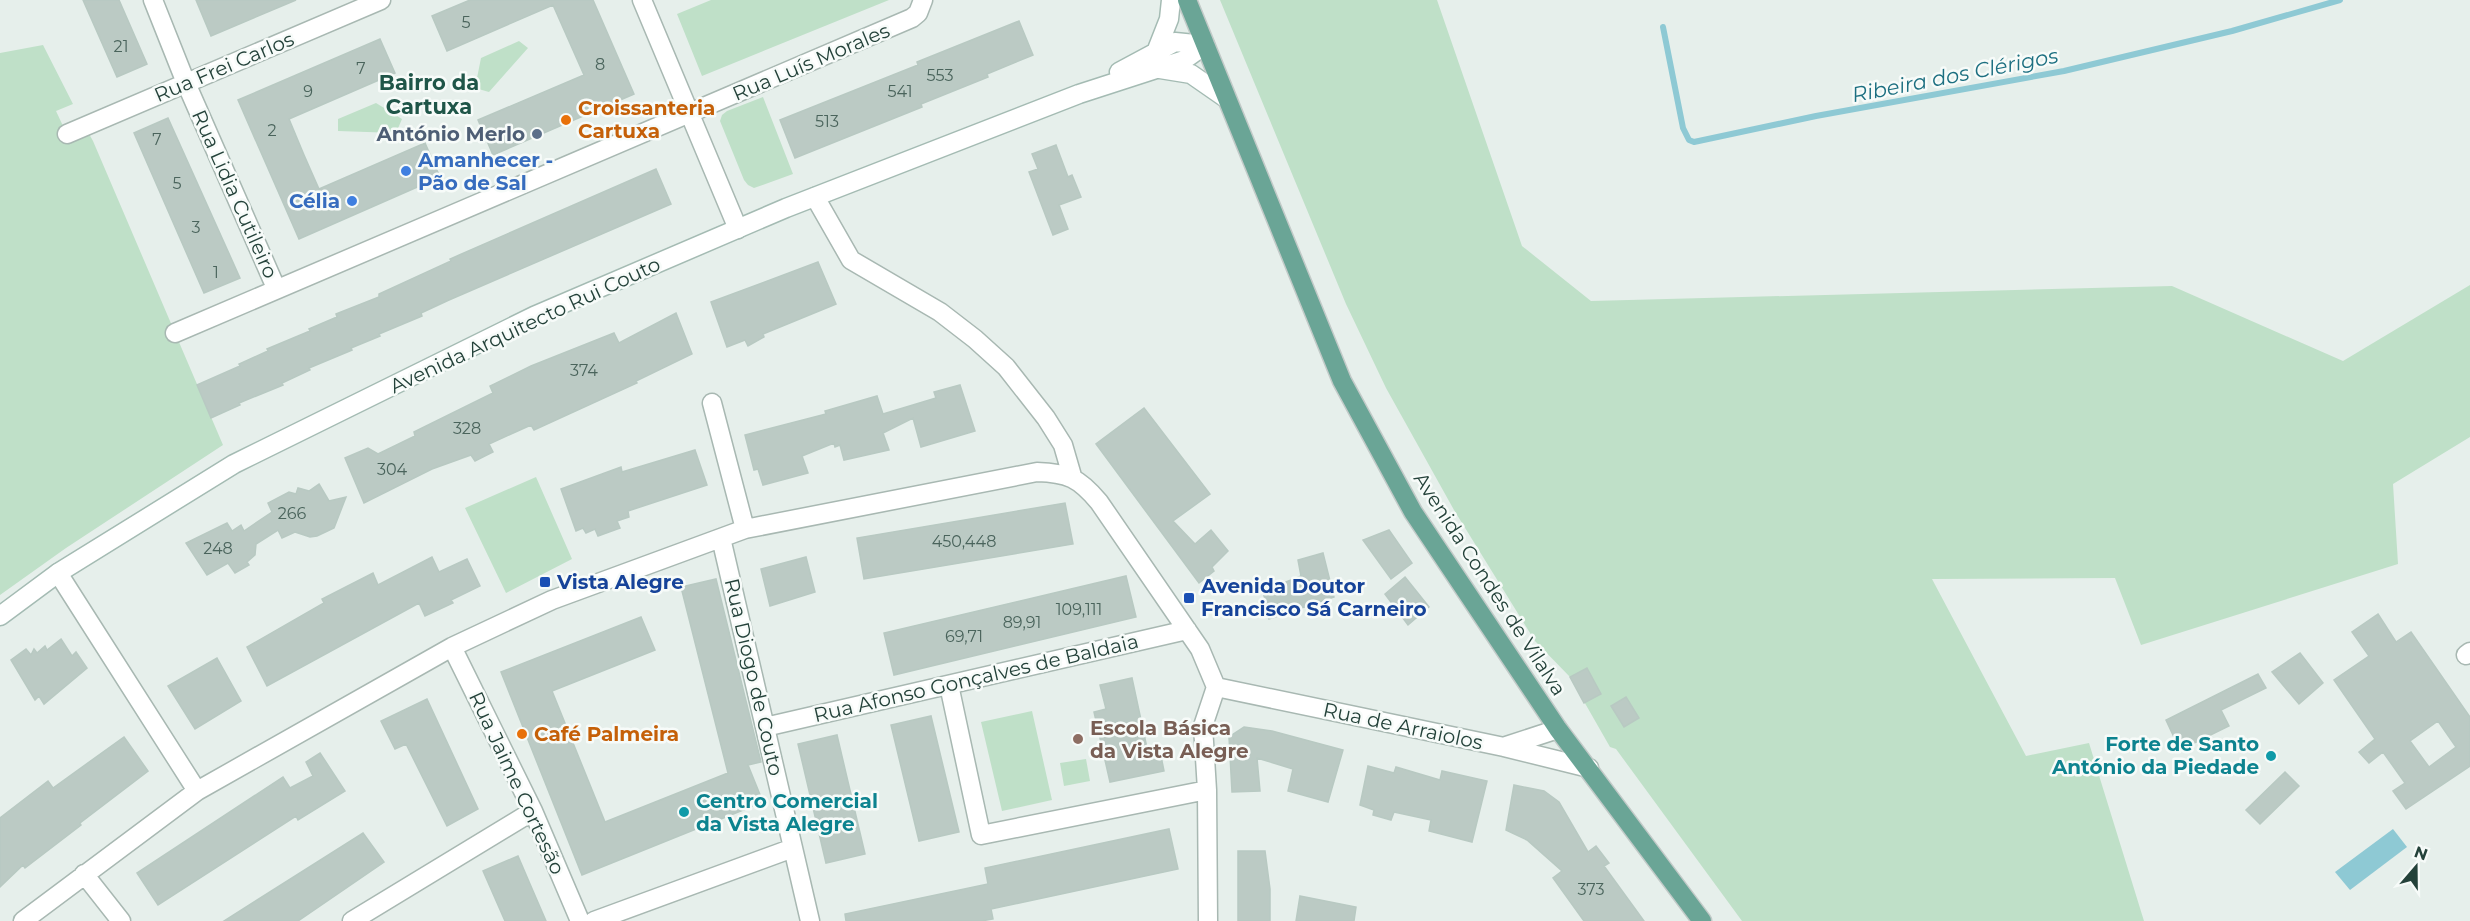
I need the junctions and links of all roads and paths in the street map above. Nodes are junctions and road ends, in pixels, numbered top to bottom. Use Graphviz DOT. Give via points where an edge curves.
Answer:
graph roads {
  1 [pos="153,0"];
  2 [pos="381,0"];
  3 [pos="642,0"];
  4 [pos="923,0"];
  5 [pos="1171,0"];
  6 [pos="1187,0"];
  7 [pos="1205,45"];
  8 [pos="1157,60"];
  9 [pos="186,83"];
  10 [pos="1227,99"];
  11 [pos="689,113"];
  12 [pos="67,134"];
  13 [pos="814,197"];
  14 [pos="738,229"];
  15 [pos="276,288"];
  16 [pos="175,333"];
  17 [pos="712,403"];
  18 [pos="1072,476"];
  19 [pos="745,529"];
  20 [pos="721,538"];
  21 [pos="58,573"];
  22 [pos="0,615"];
  23 [pos="1187,630"];
  24 [pos="452,647"];
  25 [pos="949,685"];
  26 [pos="1215,687"];
  27 [pos="765,728"];
  28 [pos="1558,729"];
  29 [pos="1504,747"];
  30 [pos="1589,768"];
  31 [pos="1207,790"];
  32 [pos="197,791"];
  33 [pos="532,811"];
  34 [pos="793,848"];
  35 [pos="84,874"];
  36 [pos="356,920"];
  37 [pos="23,921"];
  38 [pos="120,921"];
  39 [pos="580,921"];
  40 [pos="594,921"];
  41 [pos="810,921"];
  42 [pos="1208,921"];
  43 [pos="1702,921"];
  1 -- 9 [label="street, Rua Lidia Cutileiro"];
  2 -- 9 [label="street, Rua Frei Carlos"];
  3 -- 11 [label="street"];
  4 -- 11 [label="street, Rua Luís Morales" via="912,18"];
  5 -- 8 [label="street"];
  6 -- 7 [label="main road, Avenida Condes de Vilalva"];
  7 -- 8 [label="street, Avenida Arquitecto Rui Couto" via="1175,42"];
  7 -- 10 [label="main road, Avenida Condes de Vilalva"];
  8 -- 10 [label="street, Avenida Arquitecto Rui Couto" via="1191,74"];
  8 -- 13 [label="street, Avenida Arquitecto Rui Couto"];
  9 -- 12 [label="street, Rua Frei Carlos"];
  9 -- 15 [label="street, Rua Lidia Cutileiro"];
  10 -- 28 [label="main road, Avenida Condes de Vilalva" via="1342,381 1413,512"];
  11 -- 14 [label="street"];
  11 -- 15 [label="street, Rua Luís Morales"];
  13 -- 14 [label="street, Avenida Arquitecto Rui Couto"];
  13 -- 18 [label="street" via="851,260 940,312 1006,367 1063,445"];
  14 -- 21 [label="street, Avenida Arquitecto Rui Couto" via="534,316 234,464"];
  15 -- 16 [label="street, Rua Luís Morales"];
  17 -- 19 [label="street"];
  18 -- 19 [label="street" via="1037,472"];
  18 -- 23 [label="street" via="1099,502"];
  19 -- 20 [label="street"];
  20 -- 24 [label="street" via="552,600"];
  20 -- 27 [label="street, Rua Diogo de Couto"];
  21 -- 22 [label="street, Avenida Arquitecto Rui Couto"];
  21 -- 32 [label="street"];
  23 -- 25 [label="street, Rua Afonso Gonçalves de Baldaia"];
  23 -- 26 [label="street" via="1206,660"];
  24 -- 32 [label="street"];
  24 -- 33 [label="street, Rua Jaime Cortesão"];
  25 -- 27 [label="street, Rua Afonso Gonçalves de Baldaia"];
  25 -- 31 [label="street" via="981,835"];
  26 -- 29 [label="street, Rua de Arraiolos"];
  26 -- 31 [label="street" via="1203,726"];
  27 -- 34 [label="street, Rua Diogo de Couto"];
  28 -- 29 [label="street"];
  28 -- 30 [label="main road, Avenida Condes de Vilalva"];
  29 -- 30 [label="street, Rua de Arraiolos"];
  30 -- 43 [label="main road, Avenida Condes de Vilalva"];
  31 -- 42 [label="street"];
  32 -- 35 [label="street"];
  33 -- 36 [label="street"];
  33 -- 39 [label="street, Rua Jaime Cortesão"];
  34 -- 40 [label="street"];
  34 -- 41 [label="street, Rua Diogo de Couto"];
  35 -- 37 [label="street"];
  35 -- 38 [label="street"];
}
